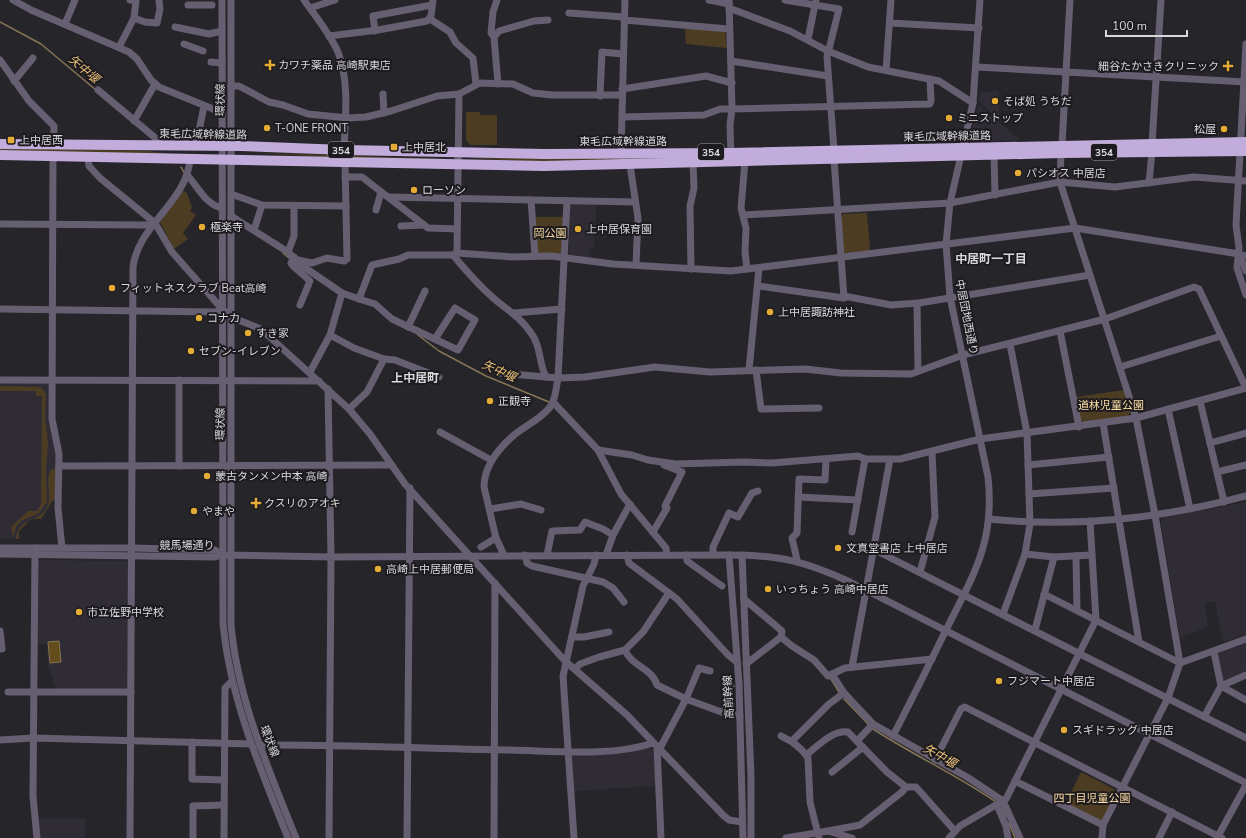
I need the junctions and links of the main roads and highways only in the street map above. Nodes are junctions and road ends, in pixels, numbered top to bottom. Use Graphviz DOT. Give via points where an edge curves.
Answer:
graph roads {
  1 [pos="0,144"];
  2 [pos="1243,146"];
  3 [pos="1061,149"];
  4 [pos="963,152"];
  5 [pos="834,154"];
  6 [pos="0,155"];
  7 [pos="731,157"];
  1 -- 7 [label="highway, 東毛広域幹線道路 / 354" via="157,145 459,153 621,153"];
  2 -- 3 [label="highway, 東毛広域幹線道路 / 354"];
  3 -- 4 [label="highway, 東毛広域幹線道路 / 354"];
  3 -- 4 [label="highway, 東毛広域幹線道路 / 354" via="994,155"];
  4 -- 5 [label="highway, 東毛広域幹線道路 / 354"];
  5 -- 7 [label="highway, 東毛広域幹線道路 / 354"];
  5 -- 7 [label="highway, 東毛広域幹線道路 / 354" via="745,161"];
  6 -- 7 [label="highway, 東毛広域幹線道路 / 354" via="630,165 693,163"];
}
